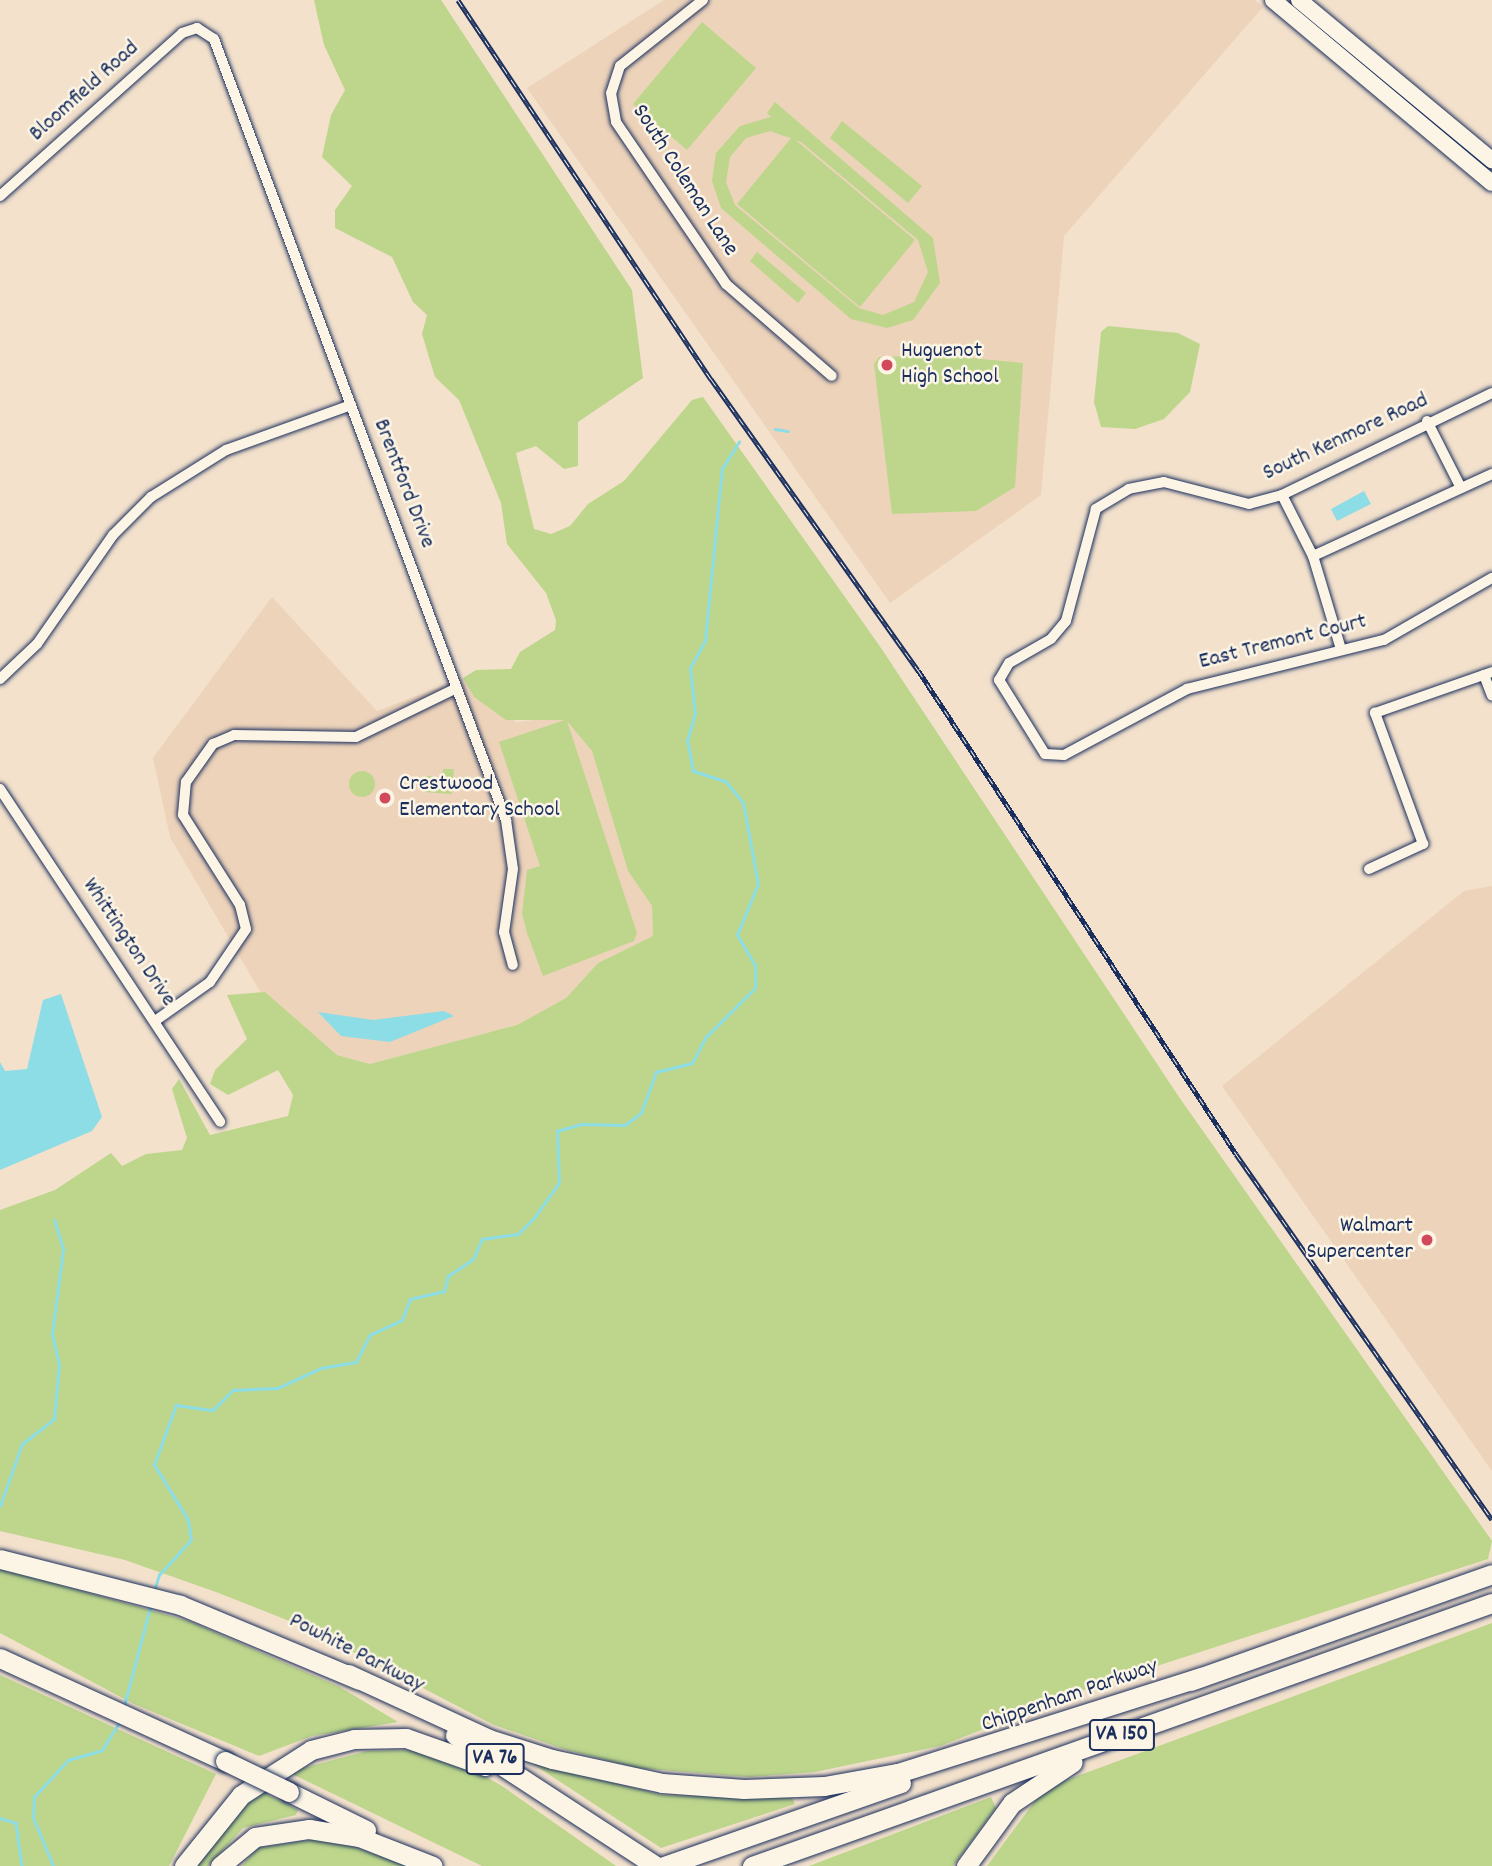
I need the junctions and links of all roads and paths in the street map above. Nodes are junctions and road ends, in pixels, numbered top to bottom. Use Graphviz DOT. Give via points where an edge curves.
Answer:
graph roads {
  1 [pos="703,0"];
  2 [pos="1273,0"];
  3 [pos="1299,0"];
  4 [pos="202,29"];
  5 [pos="1492,160"];
  6 [pos="1492,183"];
  7 [pos="0,196"];
  8 [pos="832,376"];
  9 [pos="1492,393"];
  10 [pos="351,405"];
  11 [pos="1427,421"];
  12 [pos="1492,474"];
  13 [pos="1461,488"];
  14 [pos="1282,495"];
  15 [pos="1312,556"];
  16 [pos="1492,578"];
  17 [pos="1340,646"];
  18 [pos="1488,674"];
  19 [pos="0,679"];
  20 [pos="999,680"];
  21 [pos="457,688"];
  22 [pos="1492,696"];
  23 [pos="0,789"];
  24 [pos="1369,869"];
  25 [pos="513,965"];
  26 [pos="155,1021"];
  27 [pos="220,1122"];
  28 [pos="0,1559"];
  29 [pos="1487,1576"];
  30 [pos="1492,1603"];
  31 [pos="0,1658"];
  32 [pos="348,1674"];
  33 [pos="1201,1677"];
  34 [pos="1211,1704"];
  35 [pos="633,1858"];
  36 [pos="184,1866"];
  37 [pos="220,1866"];
  38 [pos="433,1866"];
  39 [pos="441,1866"];
  40 [pos="656,1866"];
  41 [pos="664,1866"];
  42 [pos="752,1866"];
  43 [pos="966,1866"];
  1 -- 8 [label="street, South Coleman Lane" via="620,66 611,93 616,122 733,292"];
  2 -- 6 [label="main road"];
  3 -- 5 [label="main road"];
  4 -- 7 [label="street, Bloomfield Road" via="182,33"];
  4 -- 10 [label="street, Brentford Drive" via="215,42"];
  9 -- 11 [label="street, South Kenmore Road"];
  10 -- 19 [label="street" via="226,450 151,497 113,536 37,645"];
  10 -- 21 [label="street, Brentford Drive"];
  11 -- 13 [label="street"];
  11 -- 14 [label="street, South Kenmore Road"];
  12 -- 13 [label="street"];
  13 -- 15 [label="street"];
  14 -- 15 [label="street"];
  14 -- 20 [label="street, South Kenmore Road" via="1249,505 1164,482 1144,483 1096,509 1066,621 1051,639 1009,663"];
  15 -- 17 [label="street"];
  16 -- 17 [label="street, East Tremont Court" via="1384,640 1357,648"];
  17 -- 20 [label="street, East Tremont Court" via="1187,689 1054,756 1045,754"];
  18 -- 22 [label="street"];
  18 -- 24 [label="street" via="1375,713 1423,844"];
  21 -- 25 [label="street, Brentford Drive" via="509,832 513,869 504,932"];
  21 -- 26 [label="street" via="356,737 234,734 213,744 186,782 182,807 190,830 240,905 246,929 210,982"];
  23 -- 26 [label="street, Whittington Drive"];
  26 -- 27 [label="street, Whittington Drive"];
  28 -- 32 [label="highway, Powhite Parkway / VA 76" via="121,1586 180,1605"];
  29 -- 33 [label="highway, Chippenham Parkway / VA 150"];
  30 -- 34 [label="highway, VA 150"];
  31 -- 39 [label="highway, bridge" via="153,1726"];
  32 -- 33 [label="highway" via="540,1755 623,1777 744,1790 824,1786 898,1773"];
  32 -- 35 [label="highway, Powhite Parkway / VA 76" via="461,1738"];
  33 -- 41 [label="highway, Chippenham Parkway / VA 150"];
  34 -- 42 [label="highway, VA 150"];
  34 -- 43 [label="highway" via="1036,1783 987,1829"];
  35 -- 36 [label="highway" via="477,1761 428,1742 379,1737 311,1750 269,1772 222,1813"];
  35 -- 40 [label="highway, Powhite Parkway / VA 76"];
  37 -- 38 [label="highway" via="249,1840 300,1829 348,1834"];
}
